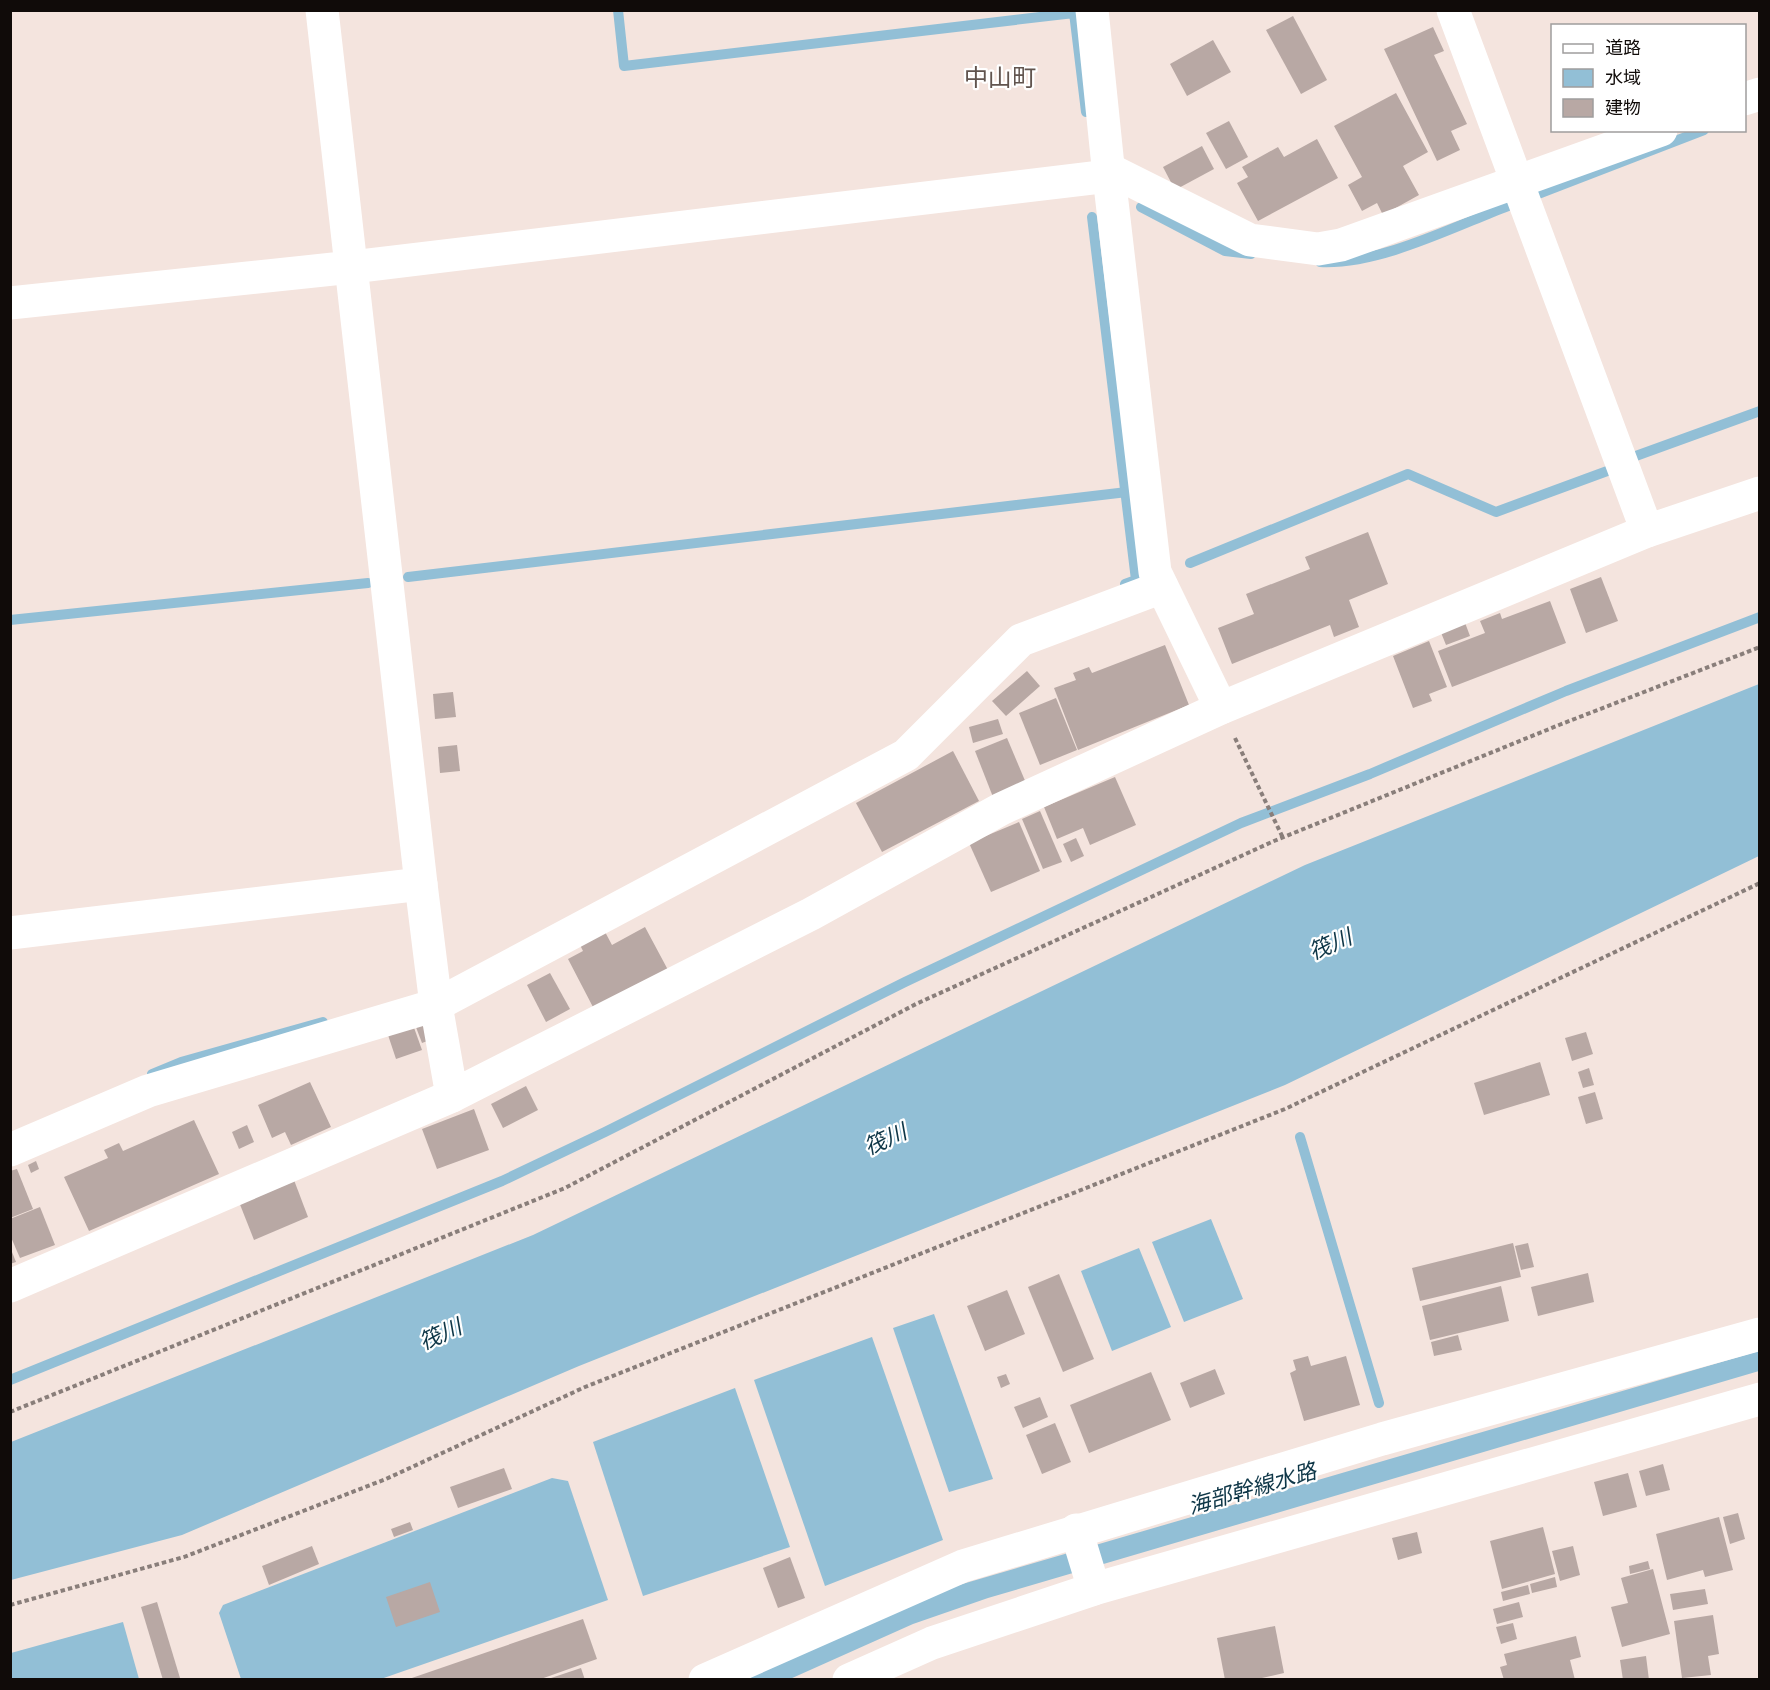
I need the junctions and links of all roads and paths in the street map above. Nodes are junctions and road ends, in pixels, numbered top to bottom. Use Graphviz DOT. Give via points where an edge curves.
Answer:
graph roads {
  1 [pos="322,10"];
  2 [pos="1453,10"];
  3 [pos="1094,11"];
  4 [pos="1656,132"];
  5 [pos="1108,172"];
  6 [pos="1518,184"];
  7 [pos="352,267"];
  8 [pos="10,303"];
  9 [pos="1760,493"];
  10 [pos="1647,531"];
  11 [pos="1162,587"];
  12 [pos="1760,647"];
  13 [pos="1221,708"];
  14 [pos="1282,835"];
  15 [pos="1760,883"];
  16 [pos="421,885"];
  17 [pos="10,933"];
  18 [pos="436,1005"];
  19 [pos="452,1096"];
  20 [pos="10,1150"];
  21 [pos="10,1286"];
  22 [pos="1760,1334"];
  23 [pos="1760,1399"];
  24 [pos="10,1412"];
  25 [pos="1085,1559"];
  26 [pos="10,1605"];
  27 [pos="705,1680"];
  28 [pos="849,1680"];
  1 -- 7 [label="street"];
  2 -- 6 [label="street"];
  3 -- 5 [label="street"];
  4 -- 6 [label="street"];
  5 -- 6 [label="street" via="1250,240 1318,249 1341,245"];
  5 -- 7 [label="street"];
  5 -- 11 [label="street" via="1155,572"];
  6 -- 10 [label="street"];
  7 -- 8 [label="street"];
  7 -- 16 [label="street"];
  9 -- 10 [label="street"];
  10 -- 13 [label="street"];
  11 -- 13 [label="street"];
  11 -- 18 [label="street" via="1021,640 906,754"];
  12 -- 14 [label="path"];
  13 -- 14 [label="path"];
  13 -- 19 [label="street" via="1001,809 811,914"];
  14 -- 24 [label="path" via="916,1004 565,1188"];
  15 -- 26 [label="path" via="1285,1109 585,1387 375,1483 184,1557"];
  16 -- 17 [label="street"];
  16 -- 18 [label="street"];
  18 -- 19 [label="street"];
  18 -- 20 [label="street" via="148,1091"];
  19 -- 21 [label="street"];
  22 -- 25 [label="street" via="1382,1439"];
  23 -- 25 [label="street"];
  25 -- 27 [label="street" via="963,1566"];
  25 -- 28 [label="street" via="932,1643"];
}
